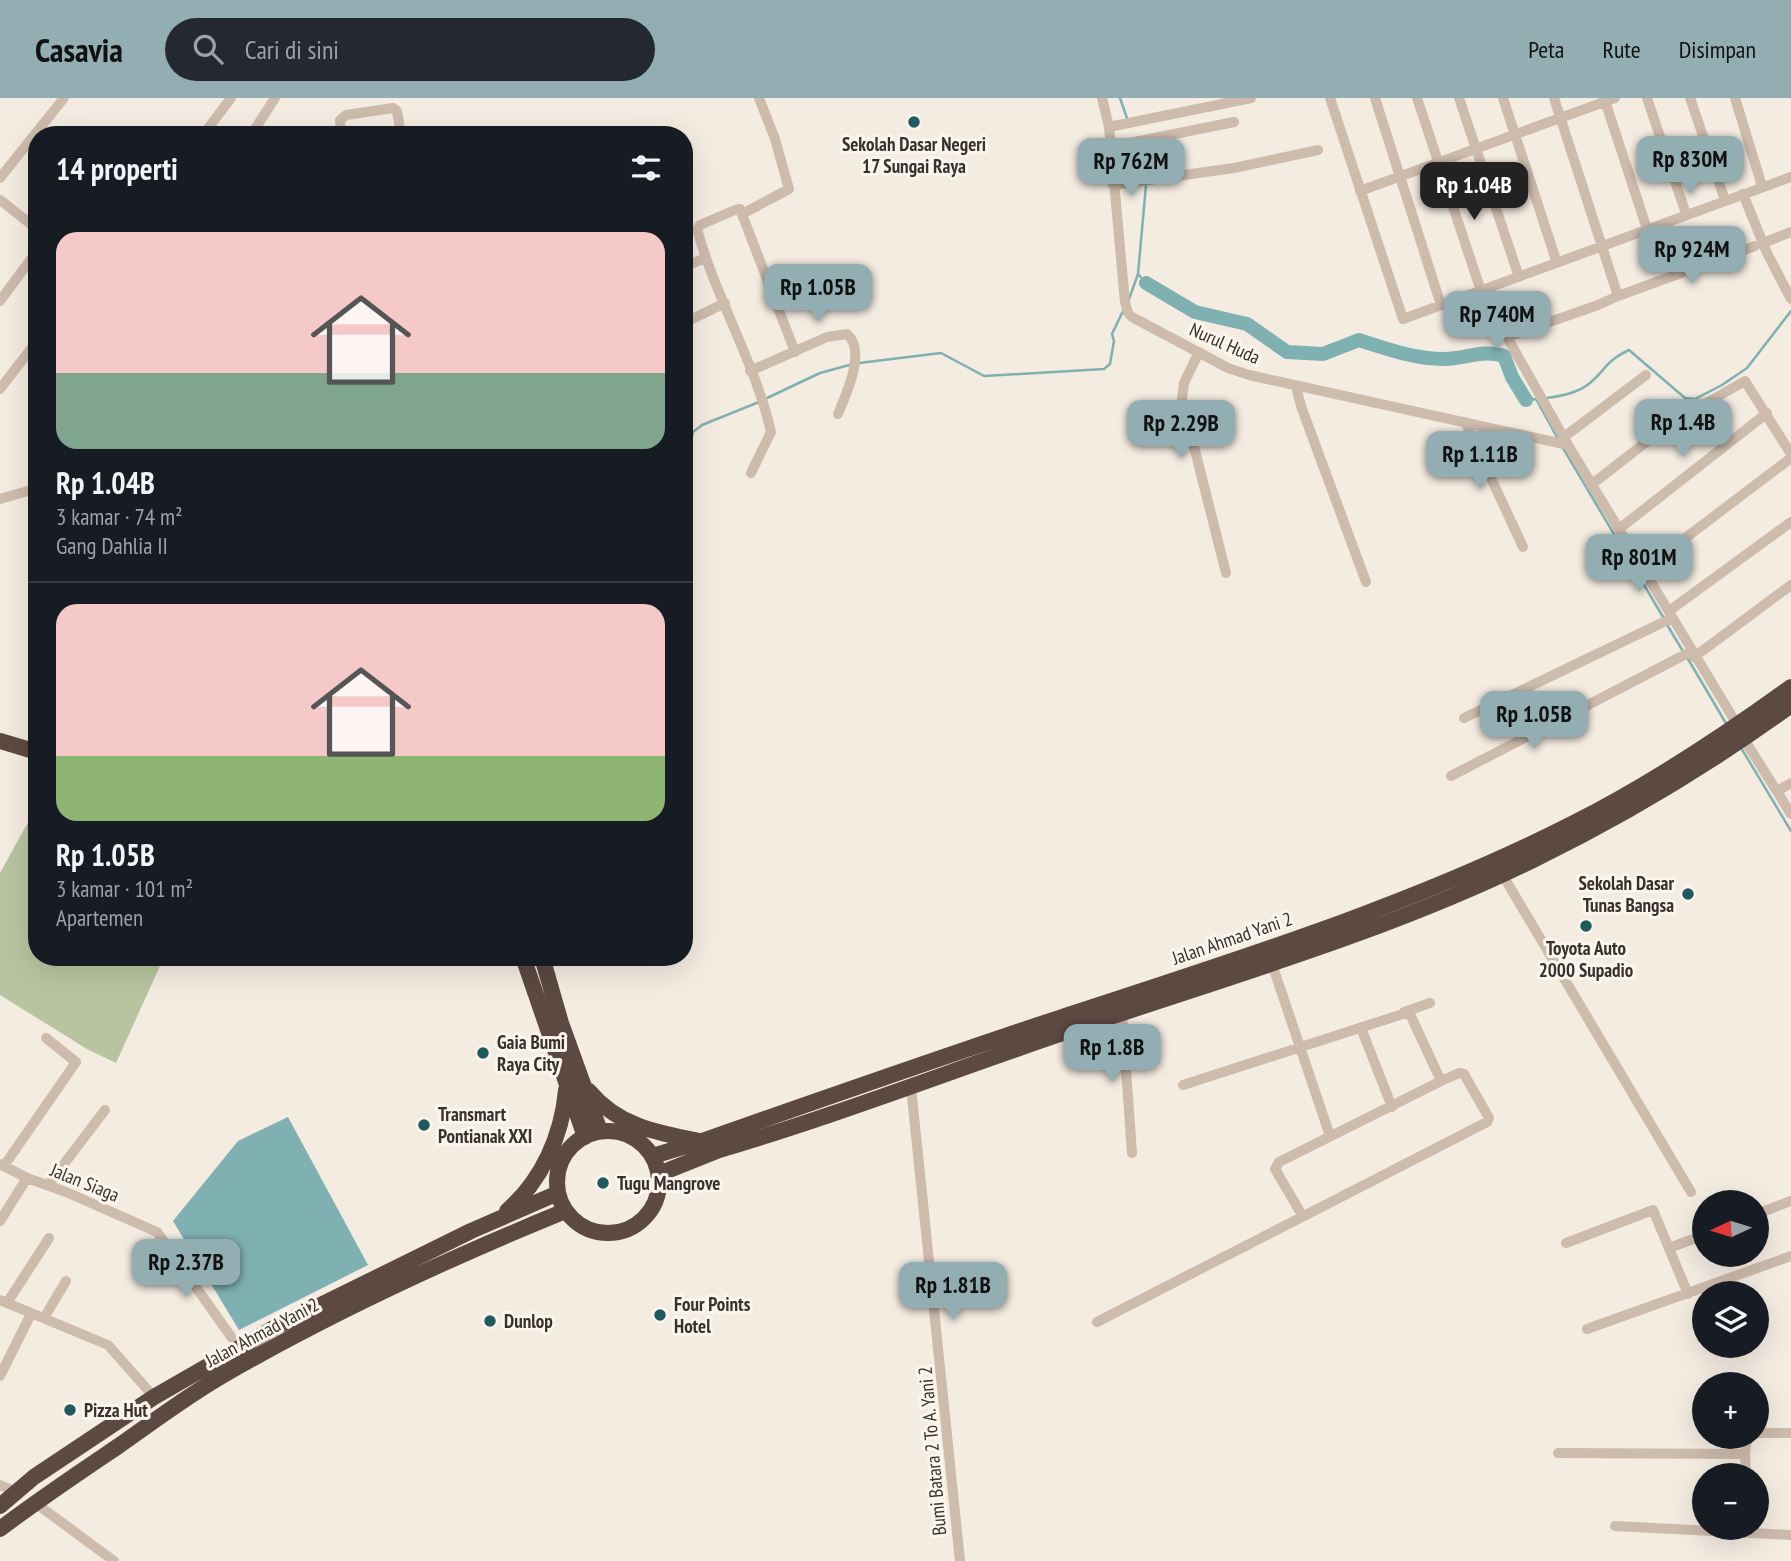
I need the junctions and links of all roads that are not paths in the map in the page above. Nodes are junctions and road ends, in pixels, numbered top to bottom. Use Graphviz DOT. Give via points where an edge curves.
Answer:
graph roads {
  1 [pos="64,98"];
  2 [pos="231,98"];
  3 [pos="275,98"];
  4 [pos="359,98"];
  5 [pos="759,98"];
  6 [pos="1102,98"];
  7 [pos="1251,98"];
  8 [pos="1330,98"];
  9 [pos="1375,98"];
  10 [pos="1417,98"];
  11 [pos="1459,98"];
  12 [pos="1503,98"];
  13 [pos="1554,98"];
  14 [pos="1647,98"];
  15 [pos="1690,98"];
  16 [pos="1735,98"];
  17 [pos="1608,99"];
  18 [pos="361,111"];
  19 [pos="1560,117"];
  20 [pos="1234,122"];
  21 [pos="42,126"];
  22 [pos="210,126"];
  23 [pos="257,126"];
  24 [pos="341,126"];
  25 [pos="399,126"];
  26 [pos="1114,126"];
  27 [pos="1515,135"];
  28 [pos="28,143"];
  29 [pos="1110,147"];
  30 [pos="1318,150"];
  31 [pos="1475,150"];
  32 [pos="1437,164"];
  33 [pos="1400,176"];
  34 [pos="1791,177"];
  35 [pos="0,178"];
  36 [pos="1113,185"];
  37 [pos="1762,186"];
  38 [pos="1360,191"];
  39 [pos="1743,194"];
  40 [pos="0,200"];
  41 [pos="1725,200"];
  42 [pos="742,214"];
  43 [pos="1686,214"];
  44 [pos="28,222"];
  45 [pos="1647,229"];
  46 [pos="1791,232"];
  47 [pos="1759,245"];
  48 [pos="1602,248"];
  49 [pos="705,257"];
  50 [pos="28,263"];
  51 [pos="693,263"];
  52 [pos="1557,263"];
  53 [pos="1519,277"];
  54 [pos="1482,291"];
  55 [pos="1618,296"];
  56 [pos="1791,299"];
  57 [pos="0,301"];
  58 [pos="725,303"];
  59 [pos="1441,305"];
  60 [pos="693,319"];
  61 [pos="1507,337"];
  62 [pos="795,352"];
  63 [pos="1199,352"];
  64 [pos="28,353"];
  65 [pos="750,371"];
  66 [pos="1646,375"];
  67 [pos="1296,387"];
  68 [pos="0,389"];
  69 [pos="838,414"];
  70 [pos="1767,414"];
  71 [pos="1465,422"];
  72 [pos="1566,441"];
  73 [pos="1791,456"];
  74 [pos="751,473"];
  75 [pos="1591,485"];
  76 [pos="28,491"];
  77 [pos="0,499"];
  78 [pos="1791,522"];
  79 [pos="1619,529"];
  80 [pos="1524,547"];
  81 [pos="1643,570"];
  82 [pos="1226,573"];
  83 [pos="1366,582"];
  84 [pos="1791,585"];
  85 [pos="1670,615"];
  86 [pos="1692,654"];
  87 [pos="1791,687"];
  88 [pos="1791,705"];
  89 [pos="1464,718"];
  90 [pos="1735,737"];
  91 [pos="0,741"];
  92 [pos="28,749"];
  93 [pos="1451,776"];
  94 [pos="1791,783"];
  95 [pos="1777,791"];
  96 [pos="1791,814"];
  97 [pos="1502,874"];
  98 [pos="1272,964"];
  99 [pos="527,966"];
  100 [pos="545,966"];
  101 [pos="1430,1003"];
  102 [pos="1405,1012"];
  103 [pos="1122,1013"];
  104 [pos="1361,1028"];
  105 [pos="46,1038"];
  106 [pos="1301,1047"];
  107 [pos="1441,1081"];
  108 [pos="1183,1084"];
  109 [pos="575,1085"];
  110 [pos="911,1087"];
  111 [pos="1392,1107"];
  112 [pos="104,1110"];
  113 [pos="600,1131"];
  114 [pos="1330,1136"];
  115 [pos="585,1137"];
  116 [pos="702,1141"];
  117 [pos="1132,1153"];
  118 [pos="653,1156"];
  119 [pos="2,1165"];
  120 [pos="659,1174"];
  121 [pos="27,1178"];
  122 [pos="48,1185"];
  123 [pos="1691,1192"];
  124 [pos="558,1193"];
  125 [pos="1791,1201"];
  126 [pos="1769,1209"];
  127 [pos="565,1211"];
  128 [pos="1302,1214"];
  129 [pos="500,1218"];
  130 [pos="0,1221"];
  131 [pos="49,1238"];
  132 [pos="1692,1239"];
  133 [pos="1566,1243"];
  134 [pos="1669,1248"];
  135 [pos="1791,1256"];
  136 [pos="66,1281"];
  137 [pos="1688,1294"];
  138 [pos="3,1301"];
  139 [pos="32,1314"];
  140 [pos="44,1318"];
  141 [pos="1097,1322"];
  142 [pos="1587,1329"];
  143 [pos="239,1348"];
  144 [pos="0,1376"];
  145 [pos="154,1397"];
  146 [pos="1769,1433"];
  147 [pos="1791,1433"];
  148 [pos="1746,1449"];
  149 [pos="1558,1453"];
  150 [pos="1745,1454"];
  151 [pos="1745,1463"];
  152 [pos="0,1485"];
  153 [pos="17,1492"];
  154 [pos="34,1502"];
  155 [pos="0,1506"];
  156 [pos="1615,1526"];
  157 [pos="0,1529"];
  158 [pos="1791,1535"];
  159 [pos="114,1561"];
  160 [pos="960,1561"];
  1 -- 21 [label="street"];
  2 -- 22 [label="street"];
  3 -- 23 [label="street"];
  4 -- 18 [label="street"];
  5 -- 42 [label="street" via="789,189"];
  6 -- 26 [label="street, Nurul Huda"];
  7 -- 26 [label="street"];
  8 -- 38 [label="street"];
  9 -- 33 [label="street"];
  10 -- 32 [label="street"];
  11 -- 31 [label="street"];
  12 -- 27 [label="street"];
  13 -- 19 [label="street"];
  14 -- 43 [label="street"];
  15 -- 41 [label="street"];
  16 -- 37 [label="street"];
  17 -- 19 [label="street"];
  17 -- 45 [label="street"];
  18 -- 24 [label="street" via="341,118"];
  18 -- 25 [label="street" via="395,109"];
  19 -- 27 [label="street"];
  19 -- 48 [label="street"];
  20 -- 29 [label="street"];
  26 -- 29 [label="street, Nurul Huda"];
  27 -- 31 [label="street"];
  27 -- 52 [label="street"];
  28 -- 35 [label="street"];
  29 -- 36 [label="street, Nurul Huda"];
  30 -- 36 [label="street"];
  31 -- 32 [label="street"];
  31 -- 53 [label="street"];
  32 -- 33 [label="street"];
  32 -- 54 [label="street"];
  33 -- 38 [label="street"];
  33 -- 59 [label="street"];
  34 -- 37 [label="street"];
  36 -- 63 [label="street, Nurul Huda" via="1126,306 1132,317"];
  37 -- 39 [label="street"];
  38 -- 59 [label="street" via="1401,316 1406,319"];
  39 -- 41 [label="street"];
  39 -- 47 [label="street"];
  40 -- 44 [label="street"];
  41 -- 43 [label="street"];
  42 -- 49 [label="street" via="735,209 700,225 697,229"];
  42 -- 62 [label="street"];
  43 -- 45 [label="street"];
  45 -- 48 [label="street"];
  46 -- 47 [label="street"];
  47 -- 55 [label="street"];
  47 -- 56 [label="street"];
  48 -- 52 [label="street"];
  48 -- 55 [label="street"];
  49 -- 51 [label="street"];
  49 -- 58 [label="street"];
  50 -- 57 [label="street"];
  52 -- 53 [label="street"];
  53 -- 54 [label="street"];
  54 -- 59 [label="street"];
  54 -- 61 [label="street"];
  55 -- 61 [label="street"];
  58 -- 60 [label="street"];
  58 -- 65 [label="street"];
  61 -- 72 [label="street"];
  62 -- 65 [label="street"];
  62 -- 69 [label="street" via="827,337 847,334 852,340 855,363"];
  63 -- 67 [label="street, Nurul Huda" via="1237,371"];
  63 -- 82 [label="street" via="1184,383 1182,399"];
  64 -- 68 [label="street"];
  65 -- 74 [label="street" via="771,432"];
  66 -- 72 [label="street"];
  67 -- 71 [label="street, Nurul Huda"];
  67 -- 83 [label="street"];
  70 -- 73 [label="street"];
  70 -- 75 [label="street" via="1745,381 1668,425"];
  70 -- 79 [label="street"];
  71 -- 72 [label="street, Nurul Huda"];
  71 -- 80 [label="street"];
  72 -- 75 [label="street"];
  73 -- 81 [label="street"];
  75 -- 79 [label="street"];
  76 -- 77 [label="street"];
  78 -- 85 [label="street"];
  79 -- 81 [label="street"];
  81 -- 85 [label="street"];
  84 -- 86 [label="street"];
  85 -- 86 [label="street"];
  85 -- 89 [label="street"];
  86 -- 90 [label="street"];
  86 -- 93 [label="street"];
  87 -- 90 [label="highway, Jalan Ahmad Yani 2"];
  88 -- 90 [label="highway, Jalan Ahmad Yani 2"];
  90 -- 95 [label="street"];
  90 -- 97 [label="highway, Jalan Ahmad Yani 2" via="1623,815"];
  90 -- 116 [label="highway, Jalan Ahmad Yani 2" via="1573,823 1364,914"];
  91 -- 92 [label="highway"];
  94 -- 95 [label="street"];
  95 -- 96 [label="street"];
  97 -- 98 [label="highway, Jalan Ahmad Yani 2"];
  97 -- 123 [label="street"];
  98 -- 103 [label="highway, Jalan Ahmad Yani 2"];
  98 -- 106 [label="street"];
  99 -- 109 [label="highway"];
  100 -- 109 [label="highway"];
  101 -- 102 [label="street"];
  102 -- 104 [label="street"];
  102 -- 107 [label="street" via="1412,1014"];
  103 -- 110 [label="highway, Jalan Ahmad Yani 2"];
  103 -- 117 [label="street"];
  104 -- 106 [label="street"];
  104 -- 111 [label="street"];
  105 -- 119 [label="street" via="76,1062"];
  106 -- 108 [label="street"];
  106 -- 114 [label="street"];
  107 -- 111 [label="street"];
  107 -- 128 [label="street" via="1464,1074 1489,1120"];
  109 -- 113 [label="highway"];
  109 -- 115 [label="highway"];
  109 -- 116 [label="highway" via="633,1124 654,1133"];
  109 -- 129 [label="highway" via="539,1175"];
  110 -- 120 [label="highway, Jalan Ahmad Yani 2"];
  110 -- 160 [label="street, Bumi Batara 2 To A. Yani 2"];
  111 -- 114 [label="street"];
  112 -- 122 [label="street"];
  113 -- 115 [label="highway"];
  113 -- 118 [label="highway" via="626,1133"];
  114 -- 128 [label="street" via="1276,1165"];
  115 -- 124 [label="highway" via="564,1156"];
  116 -- 118 [label="highway, Jalan Ahmad Yani 2"];
  118 -- 120 [label="highway"];
  119 -- 121 [label="street, Jalan Siaga"];
  120 -- 127 [label="highway" via="652,1210 633,1227 609,1234 596,1232"];
  121 -- 122 [label="street, Jalan Siaga"];
  121 -- 130 [label="street"];
  122 -- 143 [label="street, Jalan Siaga" via="157,1232"];
  124 -- 127 [label="highway"];
  124 -- 129 [label="highway, Jalan Ahmad Yani 2"];
  125 -- 126 [label="street"];
  127 -- 154 [label="highway, Jalan Ahmad Yani 2" via="372,1297 227,1373"];
  128 -- 141 [label="street"];
  129 -- 143 [label="highway, Jalan Ahmad Yani 2"];
  131 -- 138 [label="street"];
  132 -- 134 [label="street"];
  133 -- 134 [label="street" via="1653,1210"];
  134 -- 137 [label="street"];
  135 -- 137 [label="street"];
  136 -- 140 [label="street"];
  137 -- 142 [label="street"];
  138 -- 139 [label="street"];
  139 -- 140 [label="street"];
  139 -- 144 [label="street"];
  140 -- 145 [label="street" via="108,1345"];
  143 -- 145 [label="highway, Jalan Ahmad Yani 2"];
  145 -- 153 [label="highway, Jalan Ahmad Yani 2"];
  146 -- 147 [label="street"];
  148 -- 150 [label="street"];
  149 -- 150 [label="street"];
  150 -- 151 [label="street"];
  152 -- 153 [label="street"];
  153 -- 155 [label="highway, Jalan Ahmad Yani 2"];
  154 -- 157 [label="highway, Jalan Ahmad Yani 2"];
  154 -- 159 [label="street"];
  156 -- 158 [label="street"];
}
